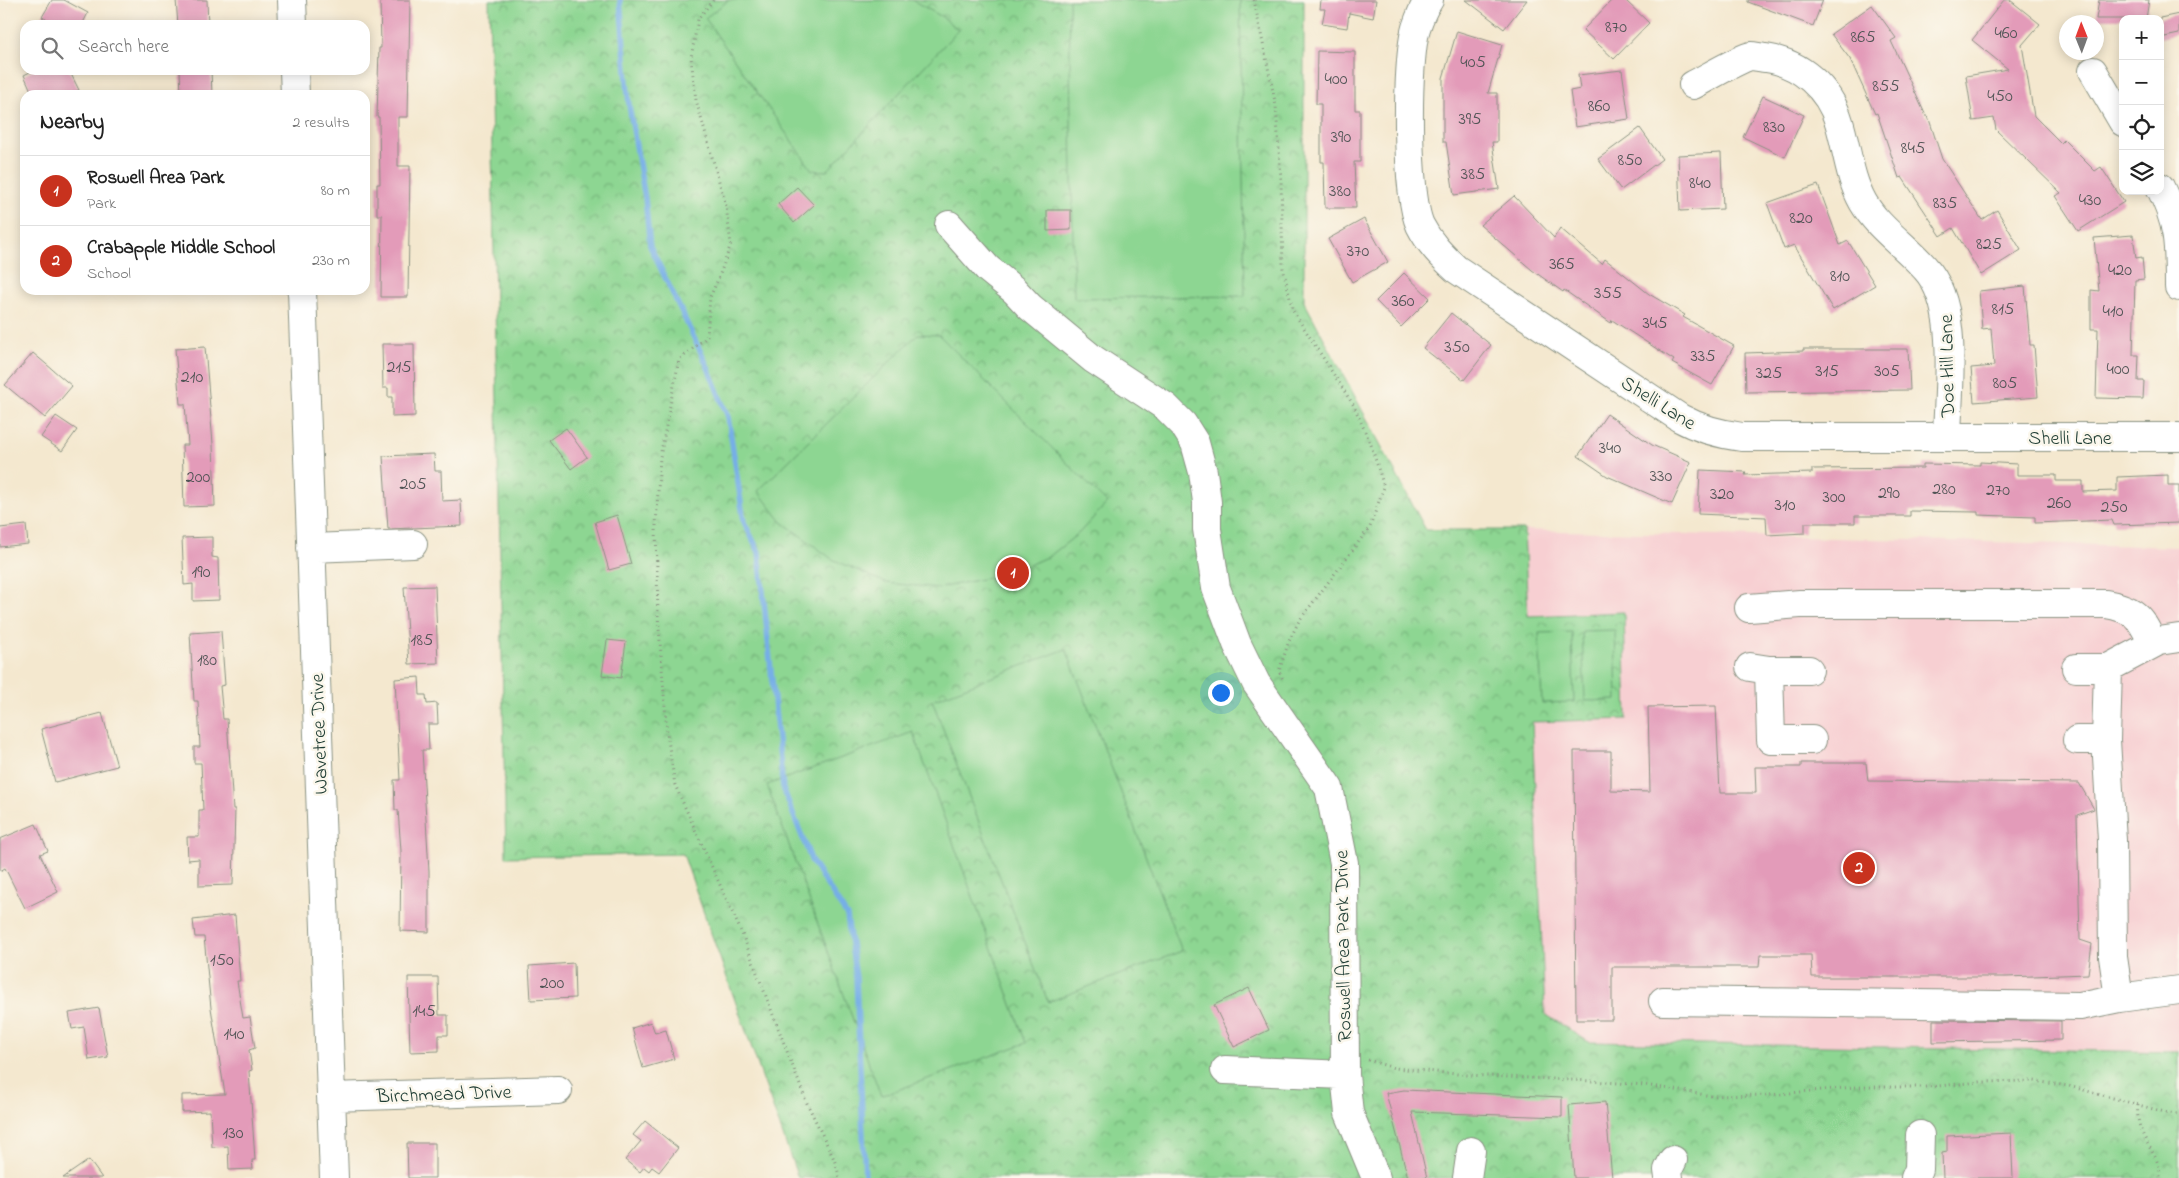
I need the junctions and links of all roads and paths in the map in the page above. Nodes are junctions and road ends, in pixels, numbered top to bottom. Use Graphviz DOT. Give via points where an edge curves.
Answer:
graph roads {
  1 [pos="292,0"];
  2 [pos="713,0"];
  3 [pos="1254,0"];
  4 [pos="1429,0"];
  5 [pos="293,20"];
  6 [pos="2093,71"];
  7 [pos="294,75"];
  8 [pos="1693,85"];
  9 [pos="295,90"];
  10 [pos="2119,115"];
  11 [pos="2164,194"];
  12 [pos="949,225"];
  13 [pos="2179,286"];
  14 [pos="302,295"];
  15 [pos="1948,437"];
  16 [pos="2179,437"];
  17 [pos="413,544"];
  18 [pos="312,548"];
  19 [pos="1749,608"];
  20 [pos="2166,641"];
  21 [pos="2076,668"];
  22 [pos="2108,668"];
  23 [pos="1809,670"];
  24 [pos="1280,671"];
  25 [pos="1812,740"];
  26 [pos="2077,740"];
  27 [pos="2106,740"];
  28 [pos="2179,990"];
  29 [pos="2119,998"];
  30 [pos="1663,1002"];
  31 [pos="1368,1061"];
  32 [pos="1225,1070"];
  33 [pos="1345,1075"];
  34 [pos="558,1090"];
  35 [pos="331,1097"];
  36 [pos="2138,1105"];
  37 [pos="2179,1114"];
  38 [pos="1920,1135"];
  39 [pos="1471,1151"];
  40 [pos="334,1178"];
  41 [pos="840,1178"];
  42 [pos="1376,1178"];
  43 [pos="1467,1178"];
  44 [pos="1915,1178"];
  45 [pos="2160,1178"];
  1 -- 5 [label="street"];
  2 -- 41 [label="path" via="698,19 691,58 696,100 726,206 730,244 710,297 707,338 679,360 660,457 656,526 658,615 667,733 676,785 743,936 806,1101"];
  3 -- 24 [label="path" via="1276,106 1283,268 1293,311 1354,406 1384,487 1370,527 1299,621"];
  4 -- 15 [label="street, Shelli Lane" via="1416,28 1410,63 1411,184 1421,226 1436,250 1456,269 1699,428 1742,437"];
  6 -- 10 [label="street"];
  7 -- 9 [label="street"];
  8 -- 15 [label="street, Doe Hill Lane" via="1750,56 1781,60 1810,76 1830,100 1863,202 1879,224 1927,269 1944,298 1949,325"];
  11 -- 13 [label="street" via="2178,229"];
  12 -- 33 [label="street, Roswell Area Park Drive" via="988,269 1030,307 1093,359 1166,407 1195,442 1207,502 1207,529 1216,588 1237,644 1256,683 1329,788 1344,864"];
  14 -- 18 [label="street, Wavetree Drive"];
  15 -- 16 [label="street, Shelli Lane"];
  17 -- 18 [label="street"];
  18 -- 35 [label="street, Wavetree Drive"];
  19 -- 20 [label="street" via="1800,604 2106,604 2125,607"];
  20 -- 22 [label="street"];
  21 -- 22 [label="street"];
  22 -- 27 [label="street"];
  23 -- 25 [label="street" via="1760,668 1772,740"];
  26 -- 27 [label="street"];
  27 -- 29 [label="street" via="2114,958"];
  28 -- 29 [label="street"];
  29 -- 30 [label="street" via="2080,1006"];
  31 -- 36 [label="path" via="1394,1068 1610,1082 1712,1096 2034,1081 2069,1086"];
  32 -- 33 [label="street"];
  33 -- 42 [label="street, Roswell Area Park Drive" via="1349,1113"];
  34 -- 35 [label="street, Birchmead Drive"];
  35 -- 40 [label="street, Wavetree Drive"];
  36 -- 37 [label="path"];
  36 -- 45 [label="path" via="2140,1131 2158,1165"];
  38 -- 44 [label="street"];
  39 -- 43 [label="street"];
}
